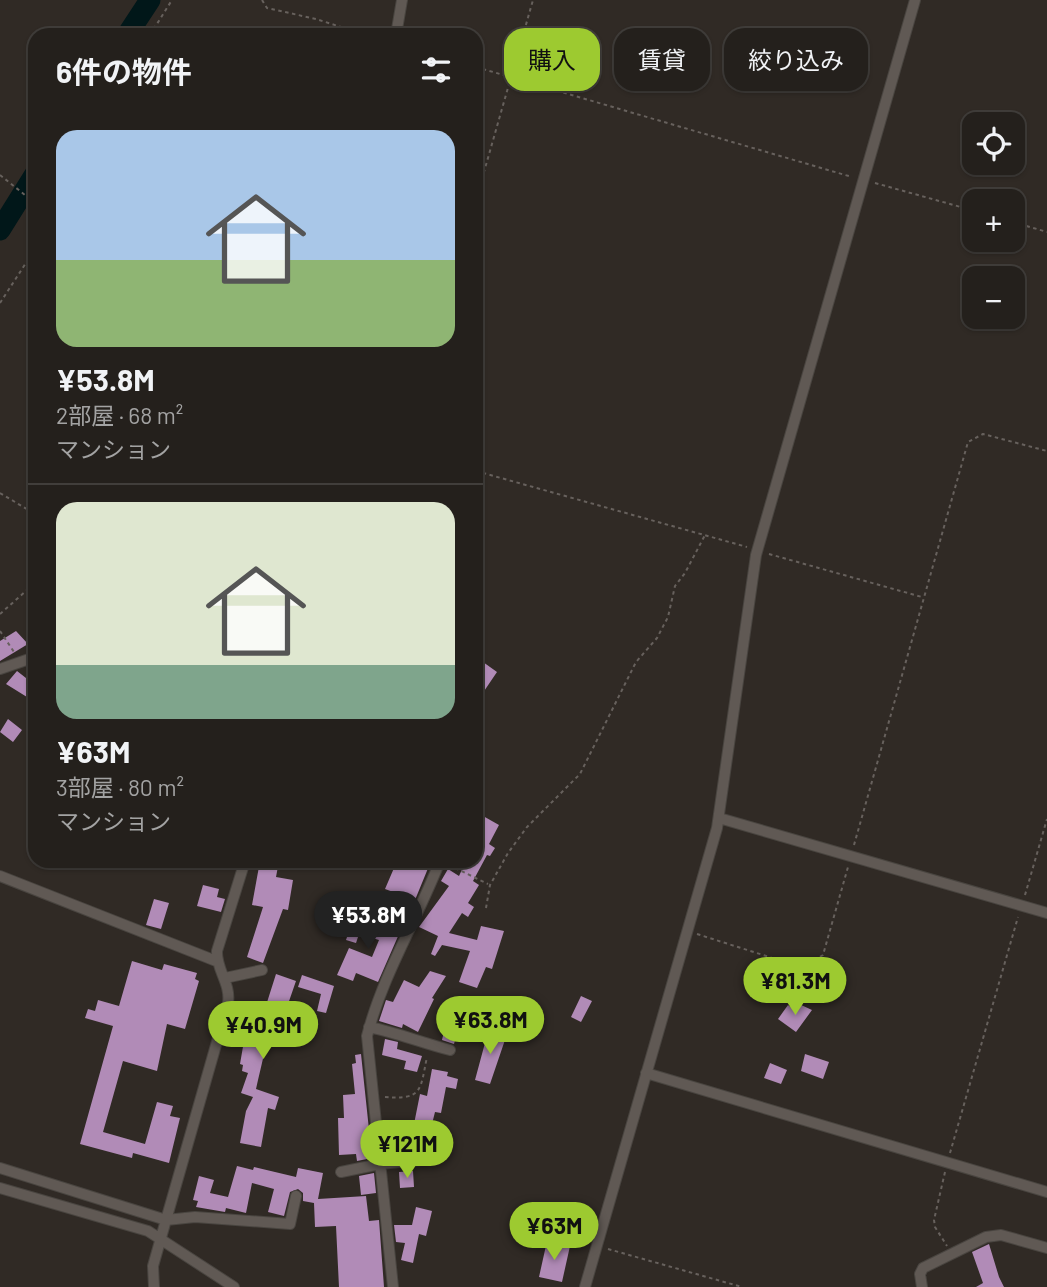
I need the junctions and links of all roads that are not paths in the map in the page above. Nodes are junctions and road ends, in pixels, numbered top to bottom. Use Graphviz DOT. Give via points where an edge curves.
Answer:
graph roads {
  1 [pos="402,0"];
  2 [pos="915,0"];
  3 [pos="397,28"];
  4 [pos="28,659"];
  5 [pos="0,669"];
  6 [pos="719,818"];
  7 [pos="242,868"];
  8 [pos="438,868"];
  9 [pos="0,876"];
  10 [pos="1047,913"];
  11 [pos="216,961"];
  12 [pos="796,965"];
  13 [pos="262,970"];
  14 [pos="225,978"];
  15 [pos="790,989"];
  16 [pos="369,1027"];
  17 [pos="450,1050"];
  18 [pos="646,1073"];
  19 [pos="421,1160"];
  20 [pos="380,1164"];
  21 [pos="0,1168"];
  22 [pos="341,1172"];
  23 [pos="0,1188"];
  24 [pos="1047,1192"];
  25 [pos="296,1196"];
  26 [pos="166,1220"];
  27 [pos="160,1241"];
  28 [pos="1047,1248"];
  29 [pos="154,1287"];
  30 [pos="234,1287"];
  31 [pos="393,1287"];
  32 [pos="584,1287"];
  33 [pos="922,1287"];
  1 -- 3 [label="street"];
  2 -- 6 [label="street" via="757,550"];
  4 -- 5 [label="street"];
  6 -- 10 [label="street"];
  6 -- 18 [label="street"];
  7 -- 11 [label="street"];
  8 -- 16 [label="street"];
  9 -- 11 [label="street"];
  11 -- 14 [label="street"];
  12 -- 15 [label="street"];
  13 -- 14 [label="street"];
  14 -- 26 [label="street" via="228,1003"];
  16 -- 17 [label="street"];
  16 -- 20 [label="street"];
  18 -- 24 [label="street"];
  18 -- 32 [label="street"];
  19 -- 20 [label="street"];
  20 -- 22 [label="street"];
  20 -- 31 [label="street"];
  21 -- 26 [label="street"];
  23 -- 27 [label="street" via="148,1231"];
  25 -- 26 [label="street" via="289,1224 195,1217"];
  26 -- 27 [label="street"];
  27 -- 29 [label="street" via="153,1266"];
  27 -- 30 [label="street"];
  28 -- 33 [label="street" via="1001,1235 986,1237 923,1268"];
}
